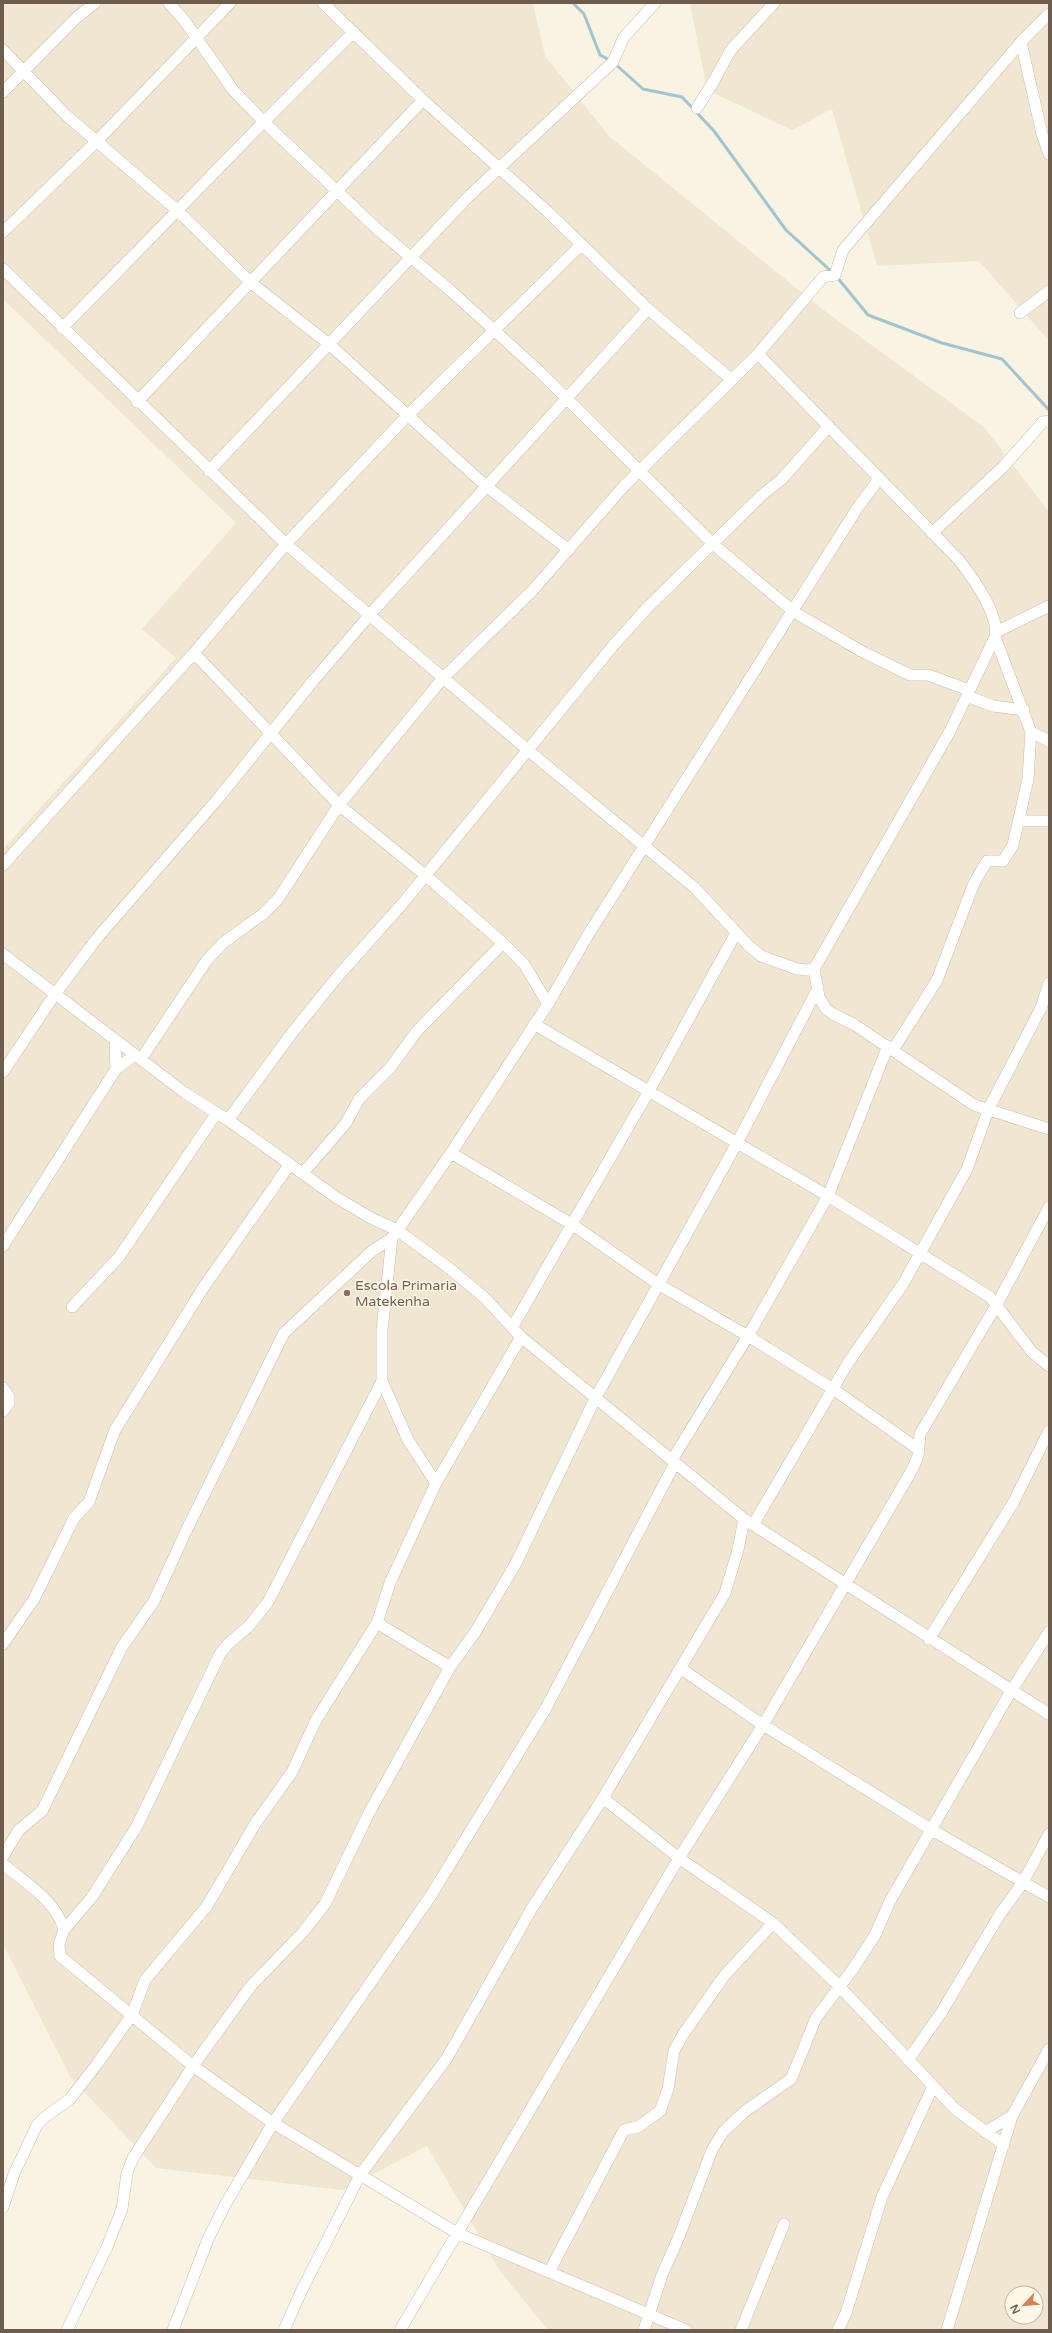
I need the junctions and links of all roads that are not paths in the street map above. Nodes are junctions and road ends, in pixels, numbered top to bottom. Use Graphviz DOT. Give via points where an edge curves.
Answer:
graph roads {
  1 [pos="95,3"];
  2 [pos="169,3"];
  3 [pos="230,3"];
  4 [pos="322,3"];
  5 [pos="655,3"];
  6 [pos="774,3"];
  7 [pos="1049,14"];
  8 [pos="354,32"];
  9 [pos="196,37"];
  10 [pos="1021,42"];
  11 [pos="3,50"];
  12 [pos="23,71"];
  13 [pos="3,92"];
  14 [pos="423,100"];
  15 [pos="697,108"];
  16 [pos="263,121"];
  17 [pos="96,142"];
  18 [pos="1049,154"];
  19 [pos="498,168"];
  20 [pos="337,190"];
  21 [pos="178,212"];
  22 [pos="3,232"];
  23 [pos="581,245"];
  24 [pos="410,257"];
  25 [pos="3,269"];
  26 [pos="250,282"];
  27 [pos="1049,291"];
  28 [pos="648,309"];
  29 [pos="1020,313"];
  30 [pos="62,328"];
  31 [pos="493,330"];
  32 [pos="329,344"];
  33 [pos="758,354"];
  34 [pos="732,380"];
  35 [pos="566,398"];
  36 [pos="138,402"];
  37 [pos="407,416"];
  38 [pos="1049,421"];
  39 [pos="829,426"];
  40 [pos="209,471"];
  41 [pos="640,471"];
  42 [pos="879,479"];
  43 [pos="486,486"];
  44 [pos="932,533"];
  45 [pos="286,544"];
  46 [pos="713,544"];
  47 [pos="569,550"];
  48 [pos="1049,606"];
  49 [pos="794,612"];
  50 [pos="368,616"];
  51 [pos="996,634"];
  52 [pos="194,653"];
  53 [pos="443,678"];
  54 [pos="968,693"];
  55 [pos="1024,710"];
  56 [pos="1031,732"];
  57 [pos="269,734"];
  58 [pos="1049,741"];
  59 [pos="529,751"];
  60 [pos="339,805"];
  61 [pos="1018,821"];
  62 [pos="1049,821"];
  63 [pos="644,846"];
  64 [pos="3,865"];
  65 [pos="425,875"];
  66 [pos="736,933"];
  67 [pos="503,943"];
  68 [pos="3,954"];
  69 [pos="814,968"];
  70 [pos="1049,983"];
  71 [pos="818,988"];
  72 [pos="55,994"];
  73 [pos="548,1004"];
  74 [pos="534,1024"];
  75 [pos="115,1040"];
  76 [pos="890,1048"];
  77 [pos="138,1057"];
  78 [pos="116,1069"];
  79 [pos="3,1072"];
  80 [pos="649,1091"];
  81 [pos="989,1108"];
  82 [pos="216,1114"];
  83 [pos="228,1120"];
  84 [pos="1049,1129"];
  85 [pos="737,1143"];
  86 [pos="451,1153"];
  87 [pos="290,1164"];
  88 [pos="303,1174"];
  89 [pos="828,1196"];
  90 [pos="1049,1207"];
  91 [pos="573,1225"];
  92 [pos="394,1234"];
  93 [pos="3,1246"];
  94 [pos="920,1252"];
  95 [pos="658,1284"];
  96 [pos="997,1304"];
  97 [pos="72,1306"];
  98 [pos="513,1326"];
  99 [pos="748,1336"];
  100 [pos="521,1338"];
  101 [pos="1049,1366"];
  102 [pos="382,1381"];
  103 [pos="3,1388"];
  104 [pos="833,1389"];
  105 [pos="595,1399"];
  106 [pos="3,1411"];
  107 [pos="1049,1431"];
  108 [pos="918,1449"];
  109 [pos="674,1462"];
  110 [pos="436,1484"];
  111 [pos="748,1522"];
  112 [pos="844,1584"];
  113 [pos="377,1623"];
  114 [pos="1049,1632"];
  115 [pos="930,1640"];
  116 [pos="3,1644"];
  117 [pos="450,1668"];
  118 [pos="680,1668"];
  119 [pos="1011,1691"];
  120 [pos="1049,1714"];
  121 [pos="763,1725"];
  122 [pos="603,1798"];
  123 [pos="932,1830"];
  124 [pos="1049,1834"];
  125 [pos="3,1856"];
  126 [pos="679,1858"];
  127 [pos="3,1864"];
  128 [pos="1022,1884"];
  129 [pos="1049,1897"];
  130 [pos="773,1923"];
  131 [pos="64,1930"];
  132 [pos="839,1986"];
  133 [pos="132,2015"];
  134 [pos="1049,2049"];
  135 [pos="908,2060"];
  136 [pos="193,2066"];
  137 [pos="933,2086"];
  138 [pos="1012,2116"];
  139 [pos="273,2123"];
  140 [pos="985,2132"];
  141 [pos="1004,2144"];
  142 [pos="360,2175"];
  143 [pos="3,2207"];
  144 [pos="784,2224"];
  145 [pos="457,2233"];
  146 [pos="549,2272"];
  147 [pos="651,2314"];
  148 [pos="67,2330"];
  149 [pos="173,2330"];
  150 [pos="284,2330"];
  151 [pos="400,2330"];
  152 [pos="644,2330"];
  153 [pos="686,2330"];
  154 [pos="741,2330"];
  155 [pos="838,2330"];
  156 [pos="947,2330"];
  1 -- 12 [label="street" via="76,18"];
  2 -- 9 [label="street"];
  3 -- 9 [label="street"];
  4 -- 8 [label="street"];
  5 -- 19 [label="street" via="624,37 613,62"];
  6 -- 15 [label="street" via="730,50 716,79"];
  7 -- 10 [label="street"];
  8 -- 14 [label="street"];
  8 -- 16 [label="street"];
  9 -- 16 [label="street" via="233,90"];
  9 -- 17 [label="street"];
  10 -- 18 [label="street"];
  10 -- 33 [label="street" via="843,250 835,275 823,277"];
  11 -- 12 [label="street"];
  12 -- 13 [label="street"];
  12 -- 17 [label="street"];
  14 -- 19 [label="street"];
  14 -- 20 [label="street" via="379,150"];
  16 -- 20 [label="street"];
  16 -- 21 [label="street"];
  17 -- 21 [label="street"];
  17 -- 22 [label="street"];
  19 -- 23 [label="street"];
  19 -- 24 [label="street"];
  20 -- 24 [label="street"];
  20 -- 26 [label="street"];
  21 -- 26 [label="street"];
  21 -- 30 [label="street"];
  23 -- 28 [label="street"];
  23 -- 31 [label="street"];
  24 -- 31 [label="street"];
  24 -- 32 [label="street"];
  25 -- 30 [label="street"];
  26 -- 32 [label="street"];
  26 -- 36 [label="street"];
  27 -- 29 [label="street"];
  28 -- 34 [label="street"];
  28 -- 35 [label="street"];
  30 -- 36 [label="street"];
  31 -- 35 [label="street"];
  31 -- 37 [label="street"];
  32 -- 37 [label="street"];
  32 -- 40 [label="street"];
  33 -- 34 [label="street"];
  33 -- 39 [label="street"];
  34 -- 41 [label="street"];
  35 -- 41 [label="street"];
  35 -- 43 [label="street"];
  36 -- 40 [label="street"];
  37 -- 43 [label="street"];
  37 -- 45 [label="street"];
  38 -- 44 [label="street" via="1043,422 1003,467"];
  39 -- 42 [label="street"];
  39 -- 46 [label="street" via="781,480 762,495"];
  40 -- 45 [label="street"];
  41 -- 46 [label="street"];
  41 -- 47 [label="street"];
  42 -- 44 [label="street"];
  42 -- 49 [label="street" via="858,507"];
  43 -- 47 [label="street"];
  43 -- 50 [label="street"];
  44 -- 51 [label="street" via="979,585 989,607"];
  45 -- 50 [label="street"];
  45 -- 52 [label="street"];
  46 -- 49 [label="street"];
  46 -- 59 [label="street" via="647,608 612,647"];
  47 -- 53 [label="street" via="532,591"];
  48 -- 51 [label="street"];
  49 -- 54 [label="street" via="861,651 910,675 928,675"];
  49 -- 63 [label="street"];
  50 -- 53 [label="street"];
  50 -- 57 [label="street"];
  51 -- 54 [label="street"];
  51 -- 55 [label="street"];
  52 -- 57 [label="street"];
  52 -- 64 [label="street"];
  53 -- 59 [label="street"];
  53 -- 60 [label="street"];
  54 -- 55 [label="street" via="993,706"];
  54 -- 69 [label="street" via="881,854"];
  55 -- 56 [label="street"];
  56 -- 58 [label="street"];
  56 -- 61 [label="street" via="1028,779"];
  57 -- 60 [label="street"];
  57 -- 72 [label="street" via="216,801 98,937"];
  59 -- 63 [label="street"];
  59 -- 65 [label="street"];
  60 -- 65 [label="street"];
  60 -- 77 [label="street" via="278,899 263,914 223,943 207,960"];
  61 -- 62 [label="street"];
  61 -- 76 [label="street" via="1013,845 1005,860 988,860 974,883 937,980"];
  63 -- 66 [label="street" via="695,888"];
  63 -- 73 [label="street"];
  65 -- 67 [label="street"];
  65 -- 83 [label="street" via="292,1033"];
  66 -- 69 [label="street" via="762,956 796,969"];
  66 -- 80 [label="street"];
  67 -- 73 [label="street" via="524,964"];
  67 -- 88 [label="street" via="417,1031 390,1068 359,1099 346,1123"];
  68 -- 72 [label="street"];
  69 -- 71 [label="street"];
  70 -- 81 [label="street" via="1041,1008"];
  71 -- 76 [label="street" via="819,997 826,1009"];
  71 -- 85 [label="street"];
  72 -- 75 [label="street"];
  72 -- 79 [label="street"];
  73 -- 74 [label="street"];
  74 -- 80 [label="street"];
  74 -- 86 [label="street"];
  75 -- 77 [label="street"];
  75 -- 78 [label="street"];
  76 -- 81 [label="street" via="974,1105"];
  76 -- 89 [label="street"];
  77 -- 78 [label="street"];
  77 -- 82 [label="street"];
  78 -- 93 [label="street"];
  80 -- 85 [label="street"];
  80 -- 91 [label="street"];
  81 -- 84 [label="street"];
  81 -- 94 [label="street" via="967,1169"];
  82 -- 83 [label="street"];
  82 -- 97 [label="street" via="118,1257"];
  83 -- 87 [label="street"];
  85 -- 89 [label="street"];
  85 -- 95 [label="street"];
  86 -- 91 [label="street"];
  86 -- 92 [label="street"];
  87 -- 88 [label="street"];
  87 -- 116 [label="street" via="203,1288 115,1430 89,1502 74,1518 34,1599"];
  88 -- 92 [label="street"];
  89 -- 94 [label="street"];
  89 -- 99 [label="street"];
  90 -- 96 [label="street"];
  91 -- 95 [label="street"];
  91 -- 98 [label="street"];
  92 -- 98 [label="street" via="449,1268"];
  92 -- 102 [label="street" via="382,1330"];
  92 -- 125 [label="street" via="372,1251 284,1333 186,1530 154,1601 122,1647 42,1811 19,1830"];
  94 -- 96 [label="street"];
  94 -- 104 [label="street" via="903,1284"];
  95 -- 99 [label="street"];
  95 -- 105 [label="street"];
  96 -- 101 [label="street" via="1032,1352"];
  96 -- 108 [label="street" via="920,1434"];
  98 -- 100 [label="street"];
  99 -- 104 [label="street"];
  99 -- 109 [label="street"];
  100 -- 105 [label="street"];
  100 -- 110 [label="street"];
  102 -- 110 [label="street" via="408,1440"];
  102 -- 131 [label="street" via="268,1602 249,1626 220,1654 137,1826 92,1897"];
  103 -- 106 [label="street" via="9,1397 9,1403"];
  104 -- 108 [label="street"];
  104 -- 111 [label="street"];
  105 -- 109 [label="street"];
  105 -- 117 [label="street" via="516,1563 476,1632"];
  107 -- 115 [label="street" via="1013,1503"];
  108 -- 112 [label="street" via="912,1470"];
  109 -- 111 [label="street"];
  109 -- 139 [label="street" via="546,1708 430,1897 344,2025"];
  110 -- 113 [label="street" via="390,1583"];
  111 -- 112 [label="street"];
  111 -- 118 [label="street" via="725,1593"];
  112 -- 115 [label="street"];
  112 -- 121 [label="street"];
  113 -- 117 [label="street"];
  113 -- 133 [label="street" via="316,1720 292,1772 255,1824 207,1906 145,1980"];
  114 -- 119 [label="street"];
  115 -- 119 [label="street"];
  117 -- 136 [label="street" via="369,1813 325,1904 303,1932 250,1987"];
  118 -- 121 [label="street"];
  118 -- 122 [label="street"];
  119 -- 120 [label="street"];
  119 -- 123 [label="street"];
  121 -- 123 [label="street"];
  121 -- 126 [label="street"];
  122 -- 126 [label="street"];
  122 -- 142 [label="street" via="532,1908 446,2058"];
  123 -- 128 [label="street"];
  123 -- 132 [label="street" via="890,1901 875,1935"];
  124 -- 128 [label="street"];
  126 -- 130 [label="street"];
  126 -- 145 [label="street"];
  127 -- 131 [label="street" via="54,1907 62,1918"];
  128 -- 129 [label="street"];
  128 -- 135 [label="street" via="1000,1914 941,2013"];
  130 -- 132 [label="street"];
  130 -- 146 [label="street" via="724,1976 682,2036 674,2051 668,2088 660,2111 638,2127 624,2130"];
  131 -- 133 [label="street" via="59,1944 60,1956"];
  132 -- 135 [label="street"];
  132 -- 147 [label="street" via="816,2018 791,2079 744,2112 723,2132 712,2150 662,2275"];
  133 -- 136 [label="street"];
  133 -- 143 [label="street" via="70,2099 38,2125 14,2174"];
  134 -- 138 [label="street"];
  135 -- 137 [label="street"];
  136 -- 139 [label="street"];
  136 -- 148 [label="street" via="133,2158 127,2174 122,2209 107,2247"];
  137 -- 140 [label="street"];
  137 -- 155 [label="street" via="882,2197 846,2313"];
  138 -- 140 [label="street"];
  138 -- 141 [label="street"];
  139 -- 142 [label="street"];
  139 -- 149 [label="street" via="208,2239"];
  140 -- 141 [label="street"];
  141 -- 156 [label="street"];
  142 -- 145 [label="street"];
  142 -- 150 [label="street"];
  144 -- 154 [label="street"];
  145 -- 146 [label="street"];
  145 -- 151 [label="street"];
  146 -- 147 [label="street"];
  147 -- 152 [label="street"];
  147 -- 153 [label="street"];
}
